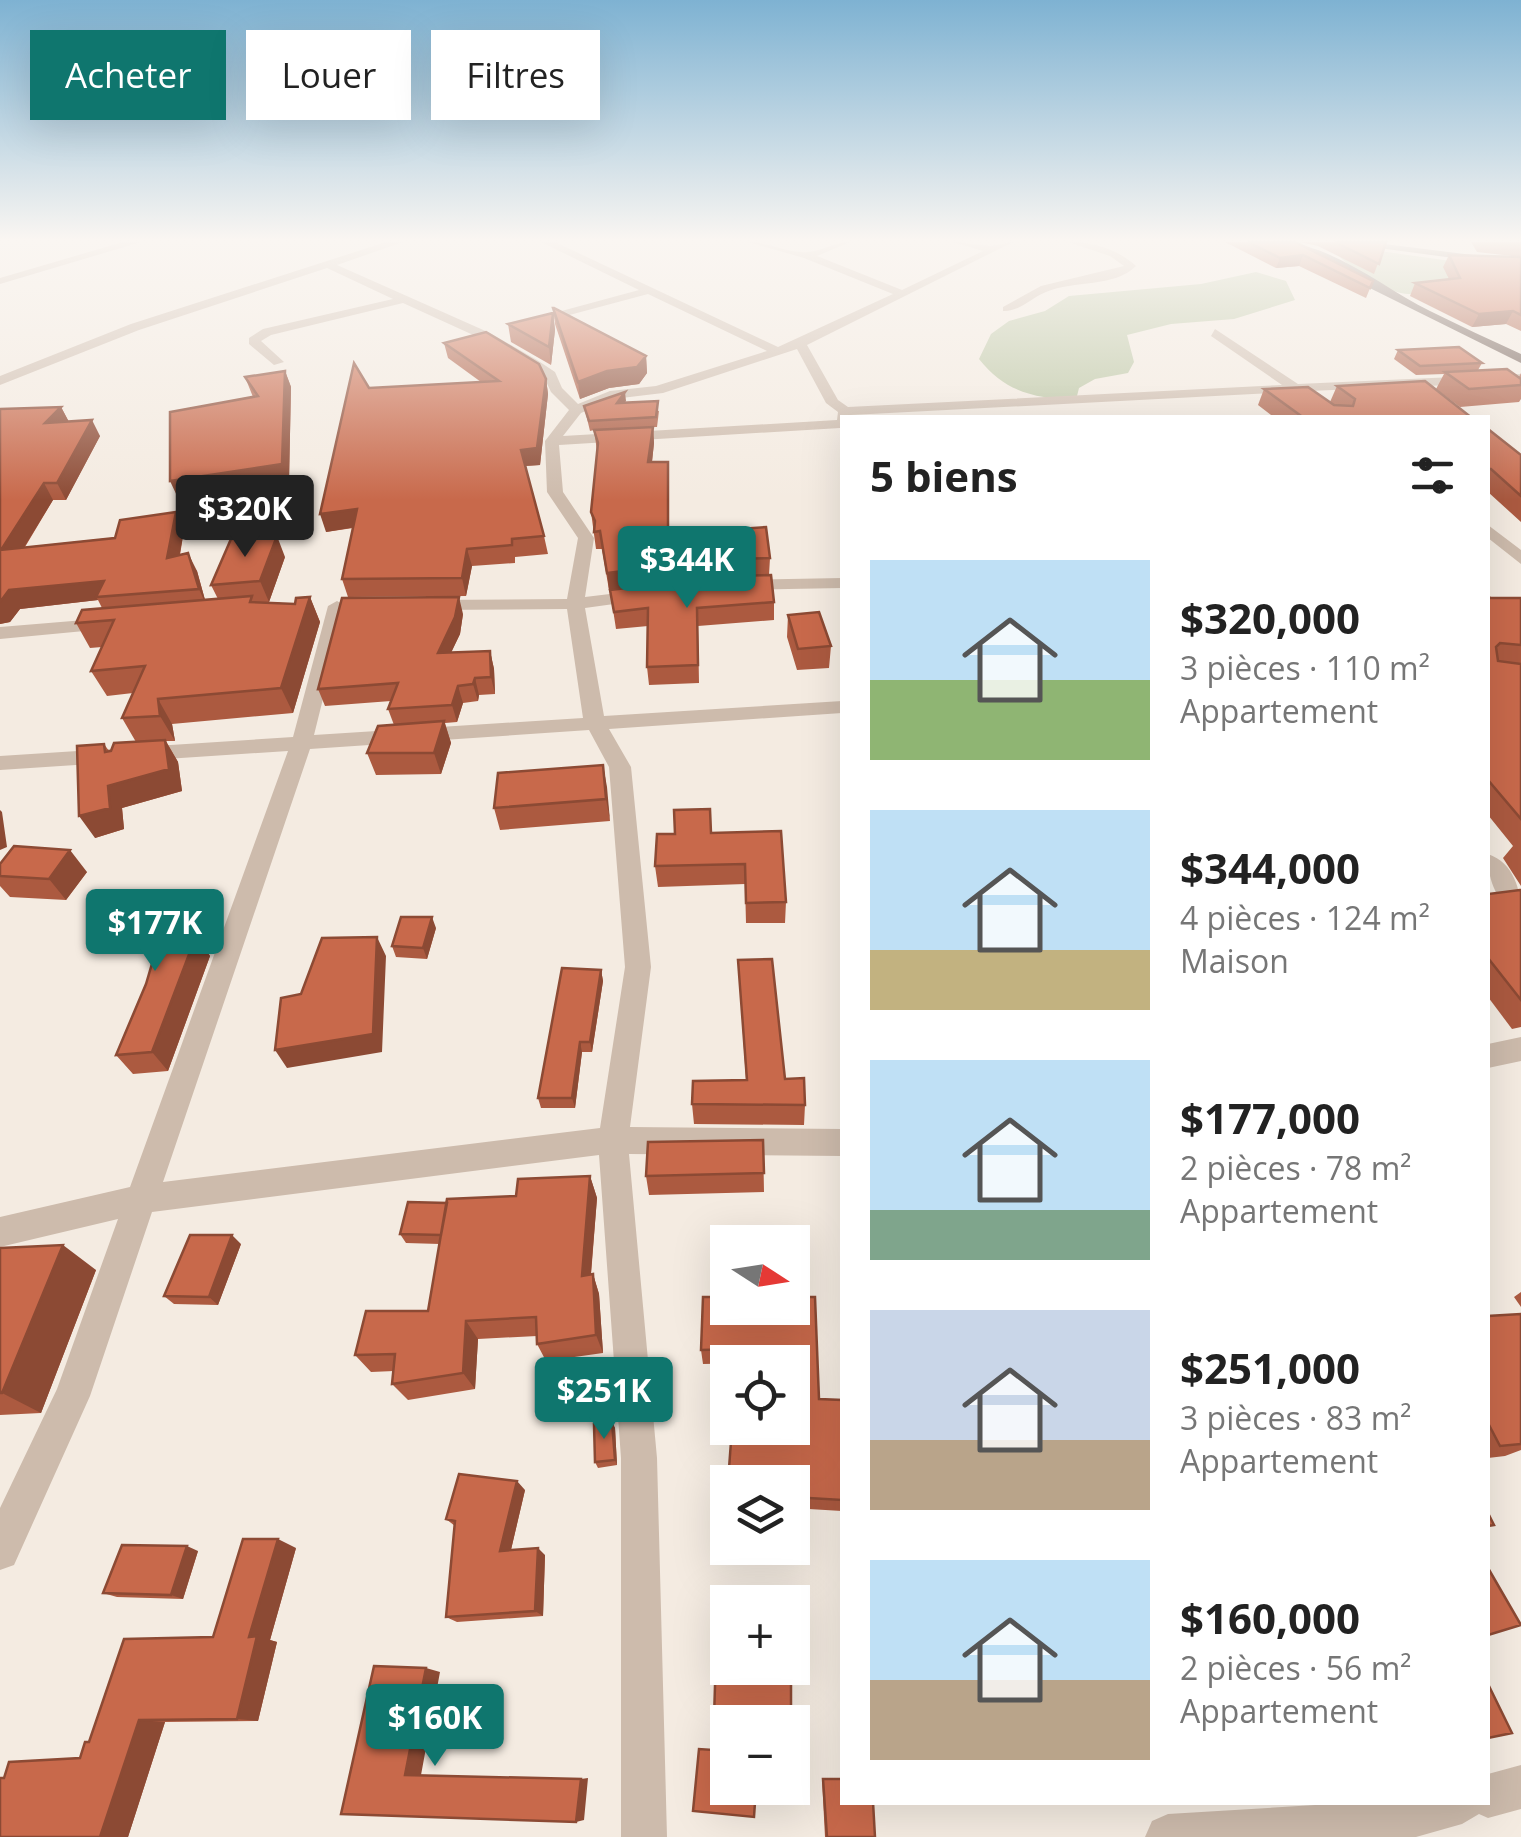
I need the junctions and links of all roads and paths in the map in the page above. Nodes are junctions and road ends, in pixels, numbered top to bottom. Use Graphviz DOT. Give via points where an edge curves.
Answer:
graph roads {
  1 [pos="135,328"];
  2 [pos="285,328"];
  3 [pos="479,328"];
  4 [pos="729,328"];
  5 [pos="834,328"];
  6 [pos="1455,328"];
  7 [pos="1216,333"];
  8 [pos="800,344"];
  9 [pos="775,350"];
  10 [pos="1521,359"];
  11 [pos="278,362"];
  12 [pos="1521,378"];
  13 [pos="0,381"];
  14 [pos="1297,385"];
  15 [pos="1082,402"];
  16 [pos="576,410"];
  17 [pos="918,415"];
  18 [pos="1095,415"];
  19 [pos="1336,415"];
  20 [pos="840,417"];
  21 [pos="840,421"];
  22 [pos="552,441"];
  23 [pos="1521,531"];
  24 [pos="1490,532"];
  25 [pos="1490,534"];
  26 [pos="1521,558"];
  27 [pos="840,583"];
  28 [pos="724,585"];
  29 [pos="668,592"];
  30 [pos="576,604"];
  31 [pos="416,605"];
  32 [pos="337,606"];
  33 [pos="139,622"];
  34 [pos="0,633"];
  35 [pos="840,706"];
  36 [pos="594,720"];
  37 [pos="301,745"];
  38 [pos="0,763"];
  39 [pos="1490,866"];
  40 [pos="1521,905"];
  41 [pos="1521,1049"];
  42 [pos="1490,1056"];
  43 [pos="613,1140"];
  44 [pos="840,1142"];
  45 [pos="141,1198"];
  46 [pos="0,1232"];
  47 [pos="0,1551"];
  48 [pos="1521,1787"];
  49 [pos="1490,1795"];
  50 [pos="1449,1805"];
  51 [pos="1379,1821"];
  52 [pos="644,1837"];
  53 [pos="1168,1837"];
  1 -- 13 [label="street"];
  2 -- 11 [label="street" via="254,341"];
  3 -- 16 [label="street" via="550,374"];
  4 -- 9 [label="street"];
  5 -- 8 [label="street"];
  6 -- 10 [label="highway"];
  7 -- 14 [label="street"];
  8 -- 9 [label="street"];
  8 -- 20 [label="street"];
  9 -- 16 [label="street"];
  12 -- 14 [label="street"];
  14 -- 15 [label="street"];
  14 -- 19 [label="street"];
  15 -- 17 [label="street"];
  15 -- 18 [label="street"];
  16 -- 22 [label="street"];
  21 -- 22 [label="street"];
  22 -- 30 [label="street" via="555,492 586,538"];
  23 -- 24 [label="street"];
  25 -- 26 [label="street"];
  27 -- 28 [label="street"];
  29 -- 30 [label="street"];
  30 -- 31 [label="street"];
  30 -- 36 [label="street"];
  32 -- 37 [label="street"];
  33 -- 34 [label="street"];
  35 -- 36 [label="street"];
  36 -- 37 [label="street"];
  36 -- 43 [label="street" via="620,767 638,967"];
  37 -- 38 [label="street"];
  37 -- 45 [label="street"];
  39 -- 40 [label="street"];
  41 -- 42 [label="street"];
  43 -- 44 [label="street"];
  43 -- 45 [label="street"];
  43 -- 52 [label="street" via="639,1458"];
  45 -- 46 [label="street"];
  45 -- 47 [label="street" via="72,1396"];
  48 -- 49 [label="street"];
  50 -- 51 [label="street"];
  51 -- 53 [label="street"];
}
